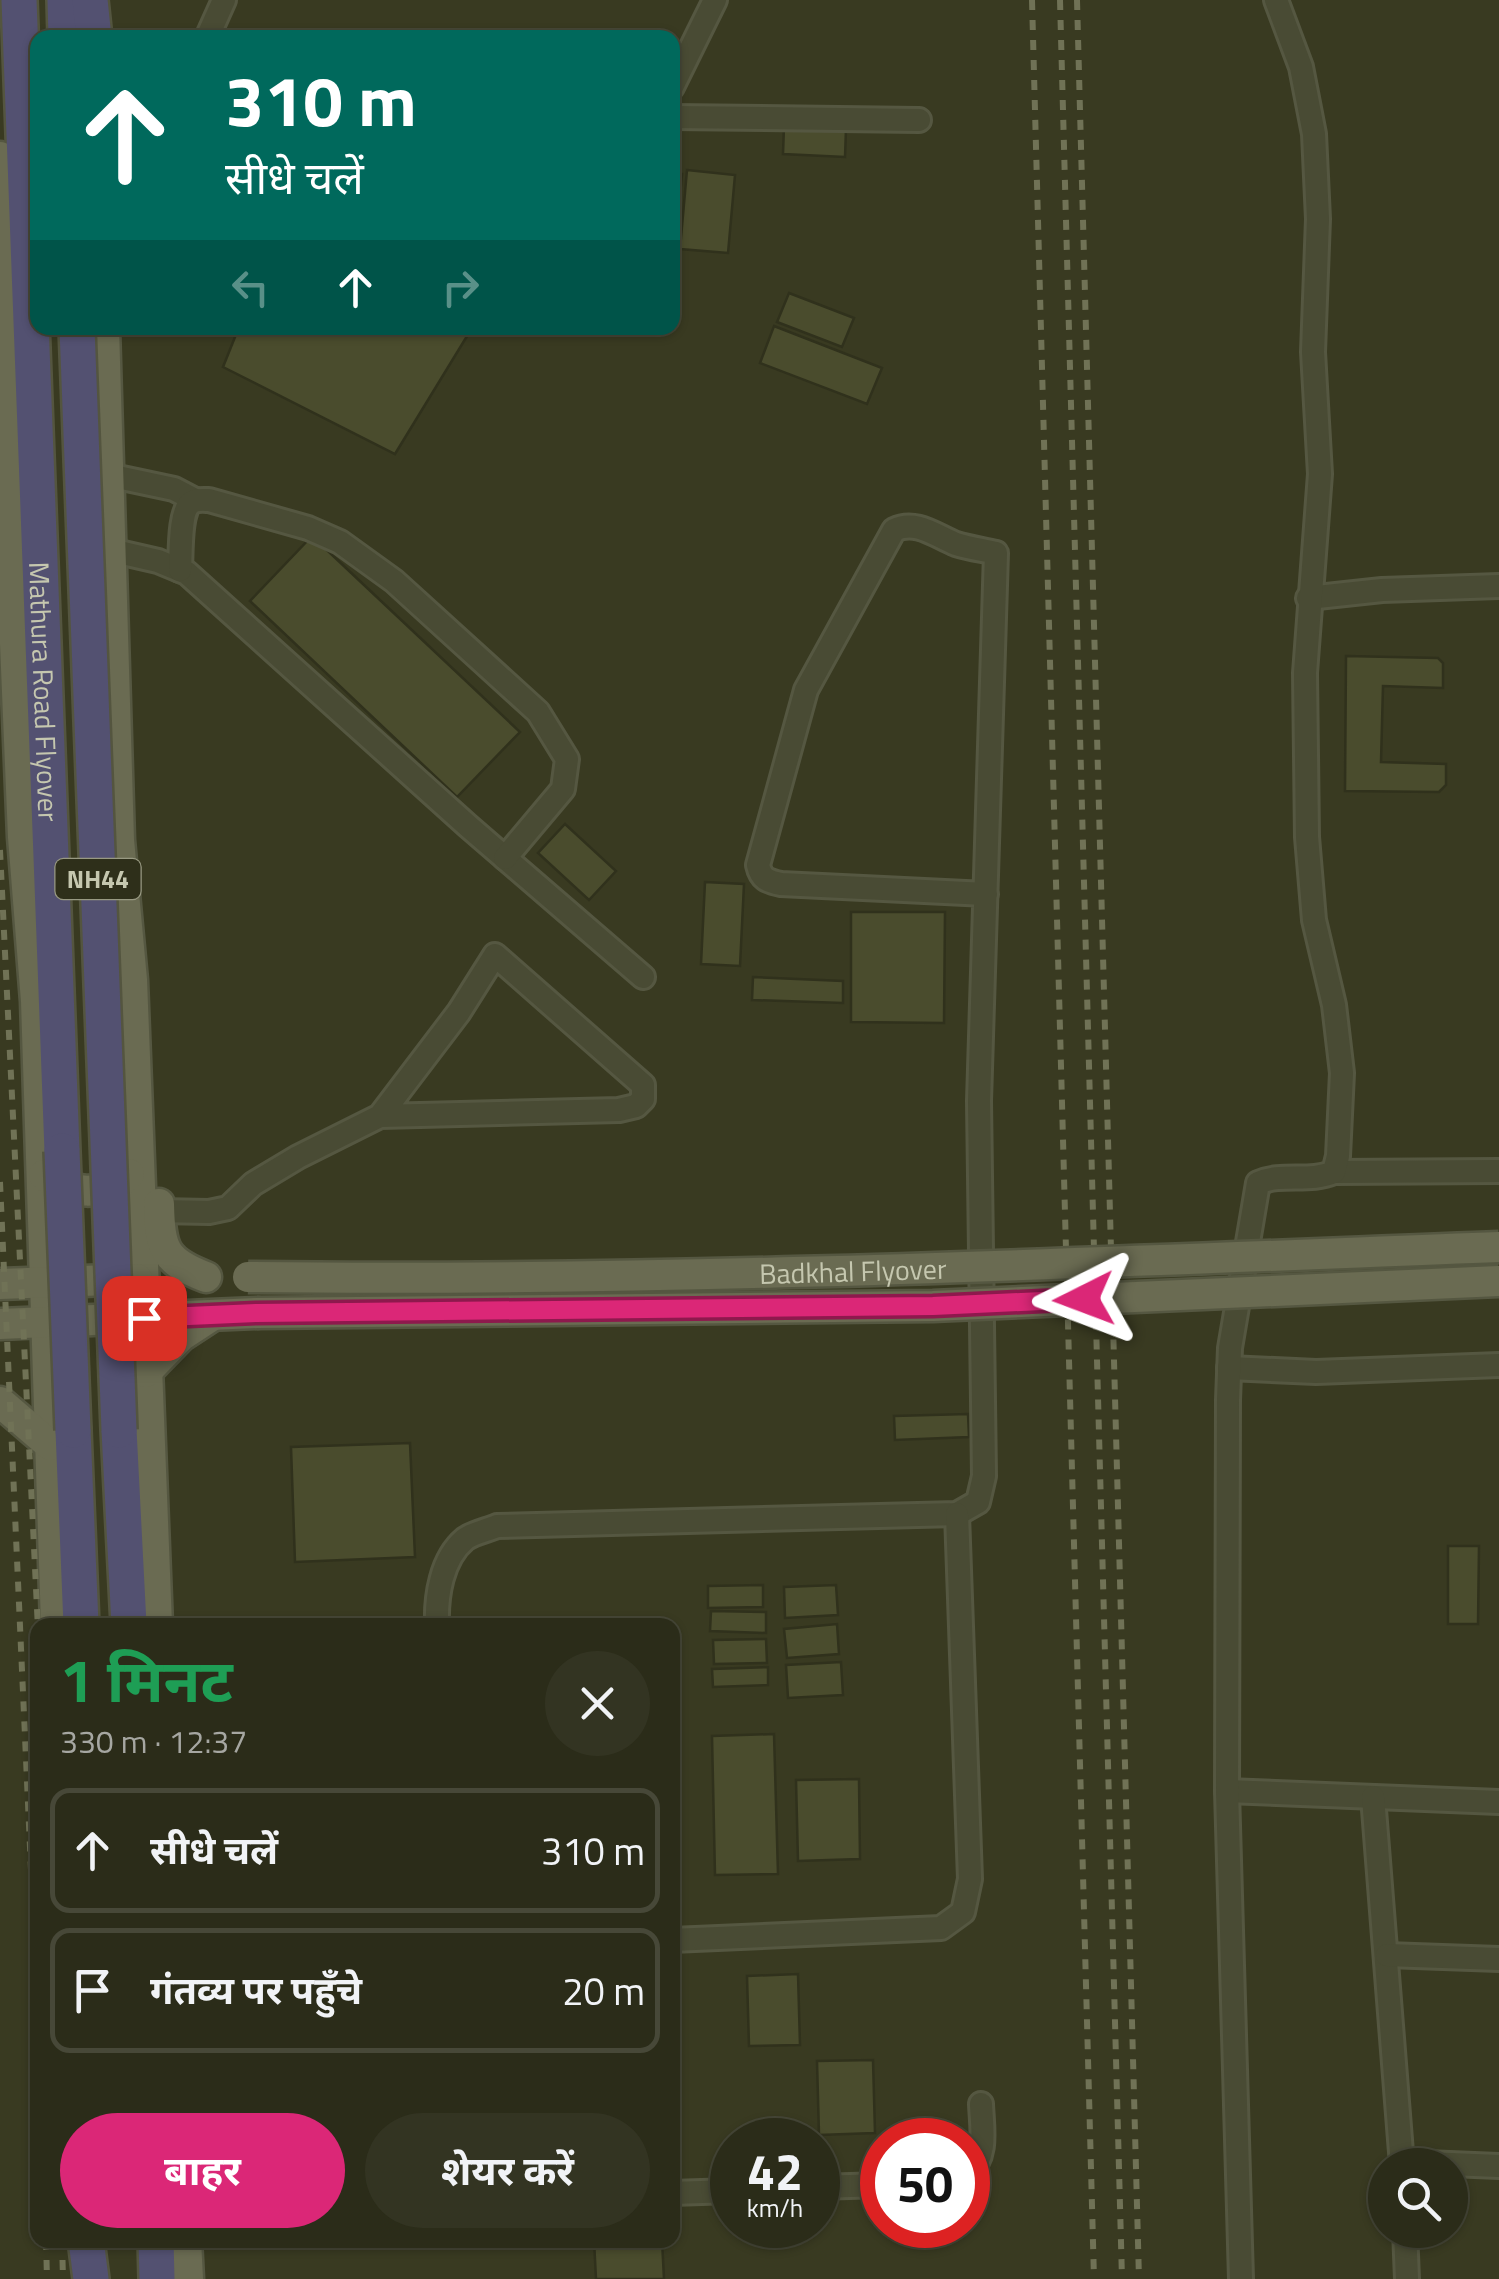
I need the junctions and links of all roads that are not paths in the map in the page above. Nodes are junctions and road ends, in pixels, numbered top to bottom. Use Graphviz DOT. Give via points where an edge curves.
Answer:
graph roads {
  1 [pos="20,0"];
  2 [pos="64,0"];
  3 [pos="224,0"];
  4 [pos="715,0"];
  5 [pos="1276,0"];
  6 [pos="93,26"];
  7 [pos="211,30"];
  8 [pos="680,72"];
  9 [pos="680,116"];
  10 [pos="920,120"];
  11 [pos="0,156"];
  12 [pos="30,299"];
  13 [pos="31,335"];
  14 [pos="77,335"];
  15 [pos="104,335"];
  16 [pos="108,476"];
  17 [pos="195,500"];
  18 [pos="110,550"];
  19 [pos="180,570"];
  20 [pos="1499,586"];
  21 [pos="1308,598"];
  22 [pos="12,838"];
  23 [pos="505,858"];
  24 [pos="986,894"];
  25 [pos="643,977"];
  26 [pos="132,980"];
  27 [pos="380,1116"];
  28 [pos="138,1159"];
  29 [pos="1499,1171"];
  30 [pos="41,1172"];
  31 [pos="1334,1172"];
  32 [pos="159,1211"];
  33 [pos="1499,1247"];
  34 [pos="206,1278"];
  35 [pos="144,1279"];
  36 [pos="1499,1280"];
  37 [pos="45,1281"];
  38 [pos="0,1284"];
  39 [pos="212,1316"];
  40 [pos="144,1318"];
  41 [pos="45,1323"];
  42 [pos="0,1324"];
  43 [pos="1499,1365"];
  44 [pos="1229,1368"];
  45 [pos="147,1383"];
  46 [pos="48,1399"];
  47 [pos="0,1402"];
  48 [pos="50,1444"];
  49 [pos="958,1514"];
  50 [pos="56,1618"];
  51 [pos="81,1618"];
  52 [pos="129,1618"];
  53 [pos="157,1618"];
  54 [pos="437,1618"];
  55 [pos="1228,1791"];
  56 [pos="1373,1797"];
  57 [pos="1499,1802"];
  58 [pos="680,1940"];
  59 [pos="1387,1955"];
  60 [pos="1499,1959"];
  61 [pos="981,2104"];
  62 [pos="982,2118"];
  63 [pos="1401,2148"];
  64 [pos="1468,2165"];
  65 [pos="1499,2166"];
  66 [pos="710,2191"];
  67 [pos="680,2193"];
  68 [pos="70,2248"];
  69 [pos="87,2248"];
  70 [pos="106,2248"];
  71 [pos="156,2248"];
  72 [pos="186,2248"];
  73 [pos="1406,2248"];
  74 [pos="74,2279"];
  75 [pos="91,2279"];
  76 [pos="107,2279"];
  77 [pos="158,2279"];
  78 [pos="188,2279"];
  79 [pos="1240,2279"];
  80 [pos="1407,2279"];
  1 -- 12 [label="highway, Mathura Road Flyover / NH44, bridge"];
  2 -- 6 [label="highway"];
  3 -- 7 [label="street"];
  4 -- 8 [label="street"];
  5 -- 21 [label="street" via="1301,67 1314,134 1320,474"];
  9 -- 10 [label="street"];
  11 -- 22 [label="main road"];
  13 -- 51 [label="highway, Mathura Road Flyover / NH44, bridge"];
  14 -- 52 [label="highway, Mathura Road Flyover / NH44, bridge"];
  15 -- 16 [label="main road"];
  16 -- 17 [label="street"];
  16 -- 18 [label="main road"];
  17 -- 19 [label="street" via="184,516"];
  17 -- 23 [label="street" via="245,509 340,542 394,581 538,712 567,760 563,789"];
  18 -- 19 [label="street"];
  18 -- 26 [label="main road" via="119,840"];
  19 -- 23 [label="street"];
  20 -- 21 [label="street"];
  21 -- 31 [label="street" via="1306,838 1342,1074"];
  22 -- 30 [label="main road" via="36,1001"];
  23 -- 25 [label="street"];
  24 -- 24 [label="street" via="780,884 760,874 806,690 902,526 996,553"];
  24 -- 49 [label="street" via="978,1101 984,1476 978,1502"];
  26 -- 28 [label="main road"];
  26 -- 32 [label="main road" via="154,1055"];
  27 -- 27 [label="street" via="619,1110 643,1099 643,1085 495,956"];
  27 -- 32 [label="street" via="253,1184 228,1208"];
  28 -- 30 [label="main road" via="122,1181 92,1189 55,1185"];
  28 -- 35 [label="main road"];
  29 -- 31 [label="street"];
  30 -- 37 [label="main road"];
  31 -- 44 [label="street" via="1258,1183"];
  32 -- 34 [label="main road" via="166,1255"];
  33 -- 34 [label="main road, Badkhal Flyover, bridge" via="818,1273"];
  34 -- 35 [label="main road, Badkhal Flyover"];
  35 -- 37 [label="main road, Badkhal Flyover"];
  35 -- 40 [label="main road"];
  36 -- 39 [label="main road, Badkhal Flyover, bridge" via="933,1306"];
  37 -- 38 [label="main road, Badkhal Flyover"];
  37 -- 41 [label="main road"];
  39 -- 40 [label="main road, Badkhal Flyover"];
  39 -- 45 [label="main road" via="181,1336"];
  40 -- 41 [label="main road, Badkhal Flyover"];
  40 -- 45 [label="main road"];
  41 -- 42 [label="main road, Badkhal Flyover"];
  41 -- 46 [label="main road"];
  43 -- 44 [label="street"];
  44 -- 55 [label="street"];
  45 -- 46 [label="main road" via="102,1378 62,1388"];
  45 -- 53 [label="main road"];
  46 -- 48 [label="main road"];
  47 -- 48 [label="main road"];
  48 -- 50 [label="main road"];
  49 -- 54 [label="street" via="496,1526 466,1539 447,1566"];
  49 -- 58 [label="street" via="970,1879 962,1912 941,1928"];
  55 -- 56 [label="street"];
  55 -- 79 [label="street"];
  56 -- 57 [label="street"];
  56 -- 59 [label="street"];
  59 -- 60 [label="street"];
  59 -- 63 [label="street"];
  61 -- 62 [label="street"];
  64 -- 65 [label="street"];
  66 -- 67 [label="street"];
  68 -- 74 [label="main road"];
  69 -- 75 [label="highway"];
  70 -- 76 [label="highway"];
  71 -- 77 [label="highway"];
  72 -- 78 [label="main road"];
  73 -- 80 [label="street"];
}
